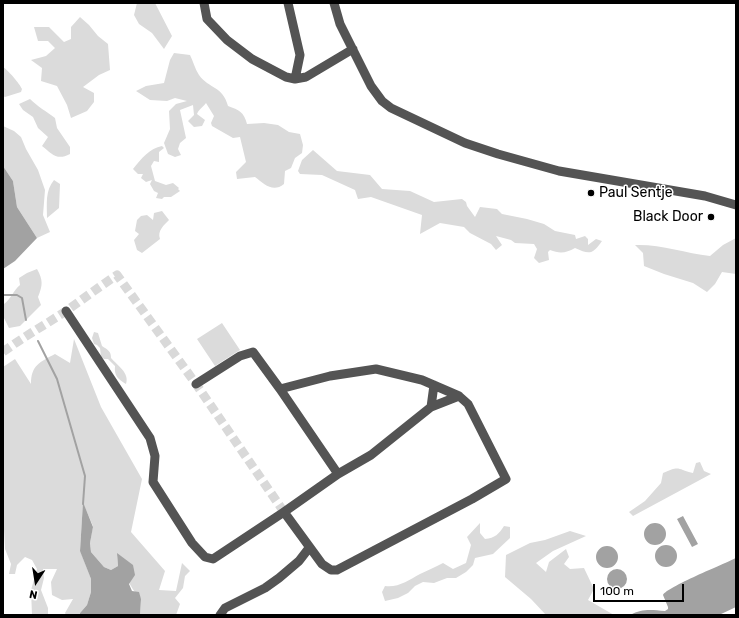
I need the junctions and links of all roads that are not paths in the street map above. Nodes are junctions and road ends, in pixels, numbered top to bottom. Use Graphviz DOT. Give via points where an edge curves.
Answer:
graph roads {
  1 [pos="204,3"];
  2 [pos="288,3"];
  3 [pos="334,3"];
  4 [pos="353,49"];
  5 [pos="295,79"];
  6 [pos="736,205"];
  7 [pos="66,310"];
  8 [pos="196,384"];
  9 [pos="434,385"];
  10 [pos="280,389"];
  11 [pos="459,396"];
  12 [pos="431,406"];
  13 [pos="338,474"];
  14 [pos="284,512"];
  15 [pos="309,548"];
  16 [pos="220,615"];
  1 -- 5 [label="street" via="207,19 227,40 258,62"];
  2 -- 5 [label="street" via="300,55"];
  3 -- 4 [label="street" via="340,24"];
  4 -- 5 [label="street" via="306,77"];
  4 -- 6 [label="street" via="371,86 382,101 391,108 465,143 558,171 705,196"];
  7 -- 14 [label="street" via="148,433 155,456 152,482 192,543 206,557 213,559"];
  8 -- 10 [label="street" via="240,356 253,352"];
  9 -- 10 [label="street" via="376,369 330,376"];
  9 -- 11 [label="street"];
  9 -- 12 [label="street"];
  10 -- 13 [label="street"];
  11 -- 12 [label="street"];
  11 -- 15 [label="street" via="468,404 506,479 337,570 331,570 322,564"];
  12 -- 13 [label="street" via="371,455"];
  13 -- 14 [label="street"];
  14 -- 15 [label="street"];
  15 -- 16 [label="street" via="299,561 279,578 225,608"];
}
